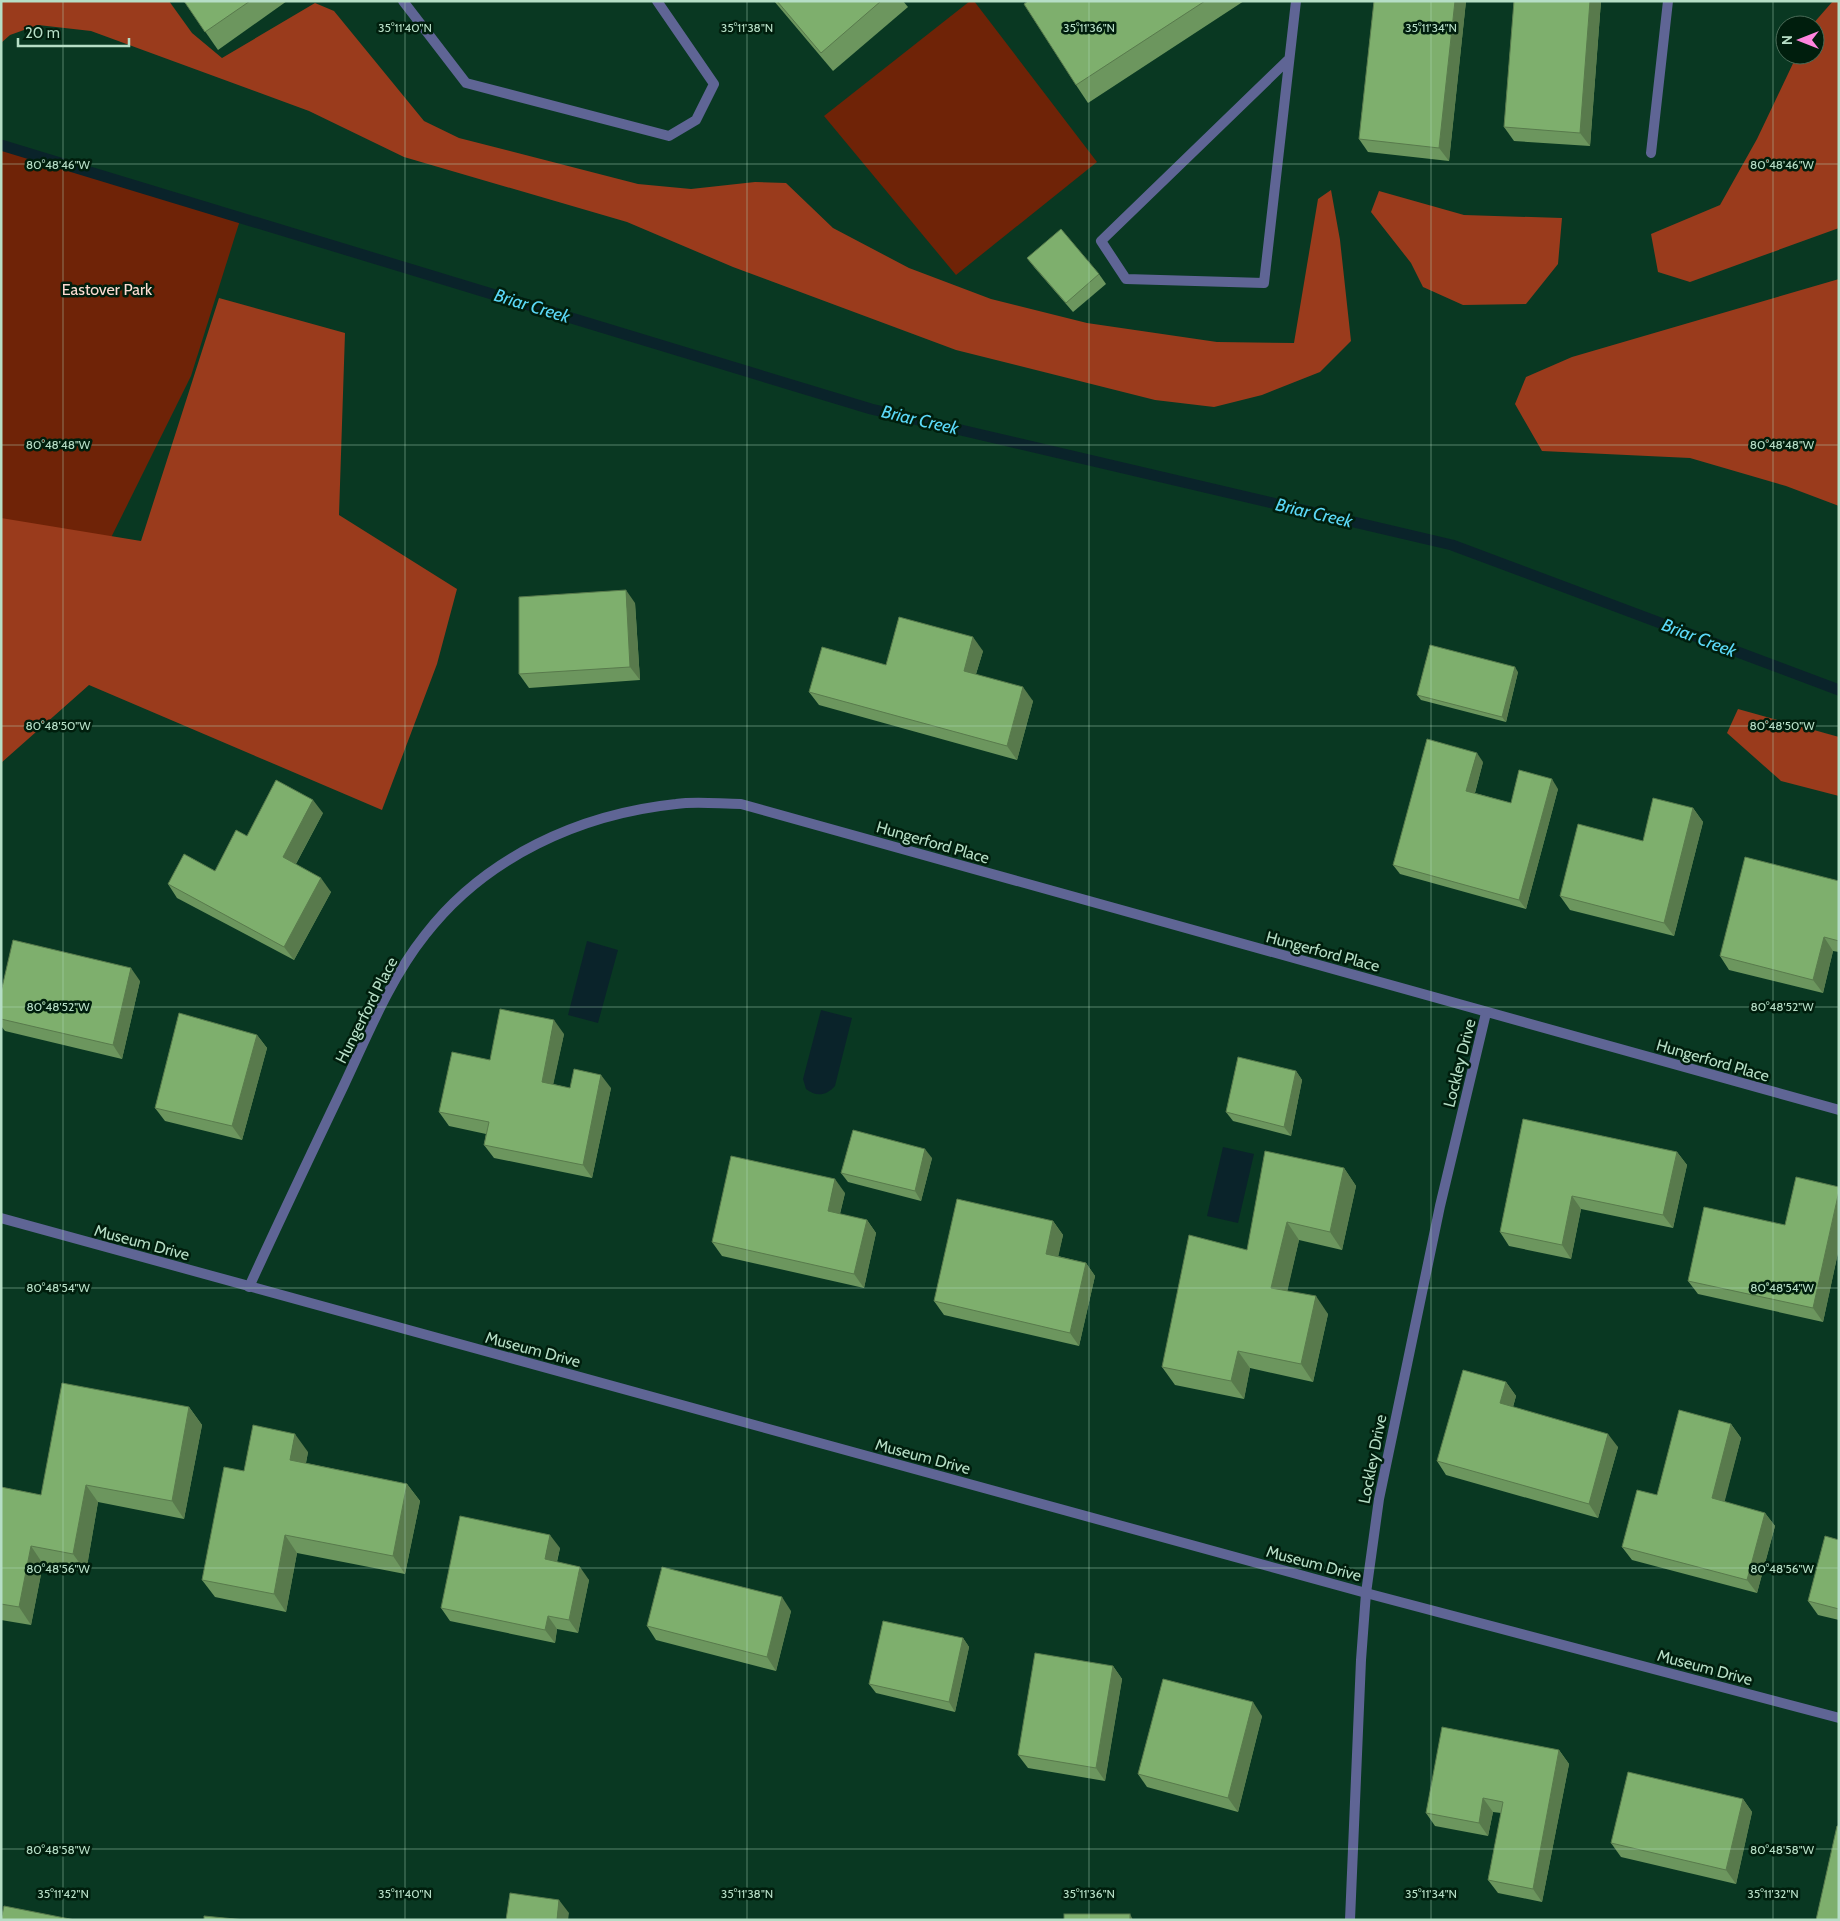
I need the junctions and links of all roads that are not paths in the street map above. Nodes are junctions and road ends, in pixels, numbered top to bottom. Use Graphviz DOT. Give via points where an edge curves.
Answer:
graph roads {
  1 [pos="403,1"];
  2 [pos="657,1"];
  3 [pos="1296,1"];
  4 [pos="1668,1"];
  5 [pos="1289,59"];
  6 [pos="1651,153"];
  7 [pos="1486,1012"];
  8 [pos="1839,1110"];
  9 [pos="1,1218"];
  10 [pos="249,1286"];
  11 [pos="1366,1593"];
  12 [pos="1839,1718"];
  13 [pos="1350,1920"];
  1 -- 2 [label="street" via="466,84 669,136 696,120 714,84"];
  3 -- 5 [label="street"];
  4 -- 6 [label="street"];
  5 -- 5 [label="street" via="1264,283 1126,279 1101,241"];
  7 -- 8 [label="street, Hungerford Place"];
  7 -- 10 [label="street, Hungerford Place" via="741,804 678,803 616,813 586,822 528,848 476,883 443,912 424,936 391,986"];
  7 -- 11 [label="street, Lockley Drive" via="1440,1206 1381,1489"];
  9 -- 10 [label="street, Museum Drive"];
  10 -- 11 [label="street, Museum Drive"];
  11 -- 12 [label="street, Museum Drive"];
  11 -- 13 [label="street, Lockley Drive"];
}
